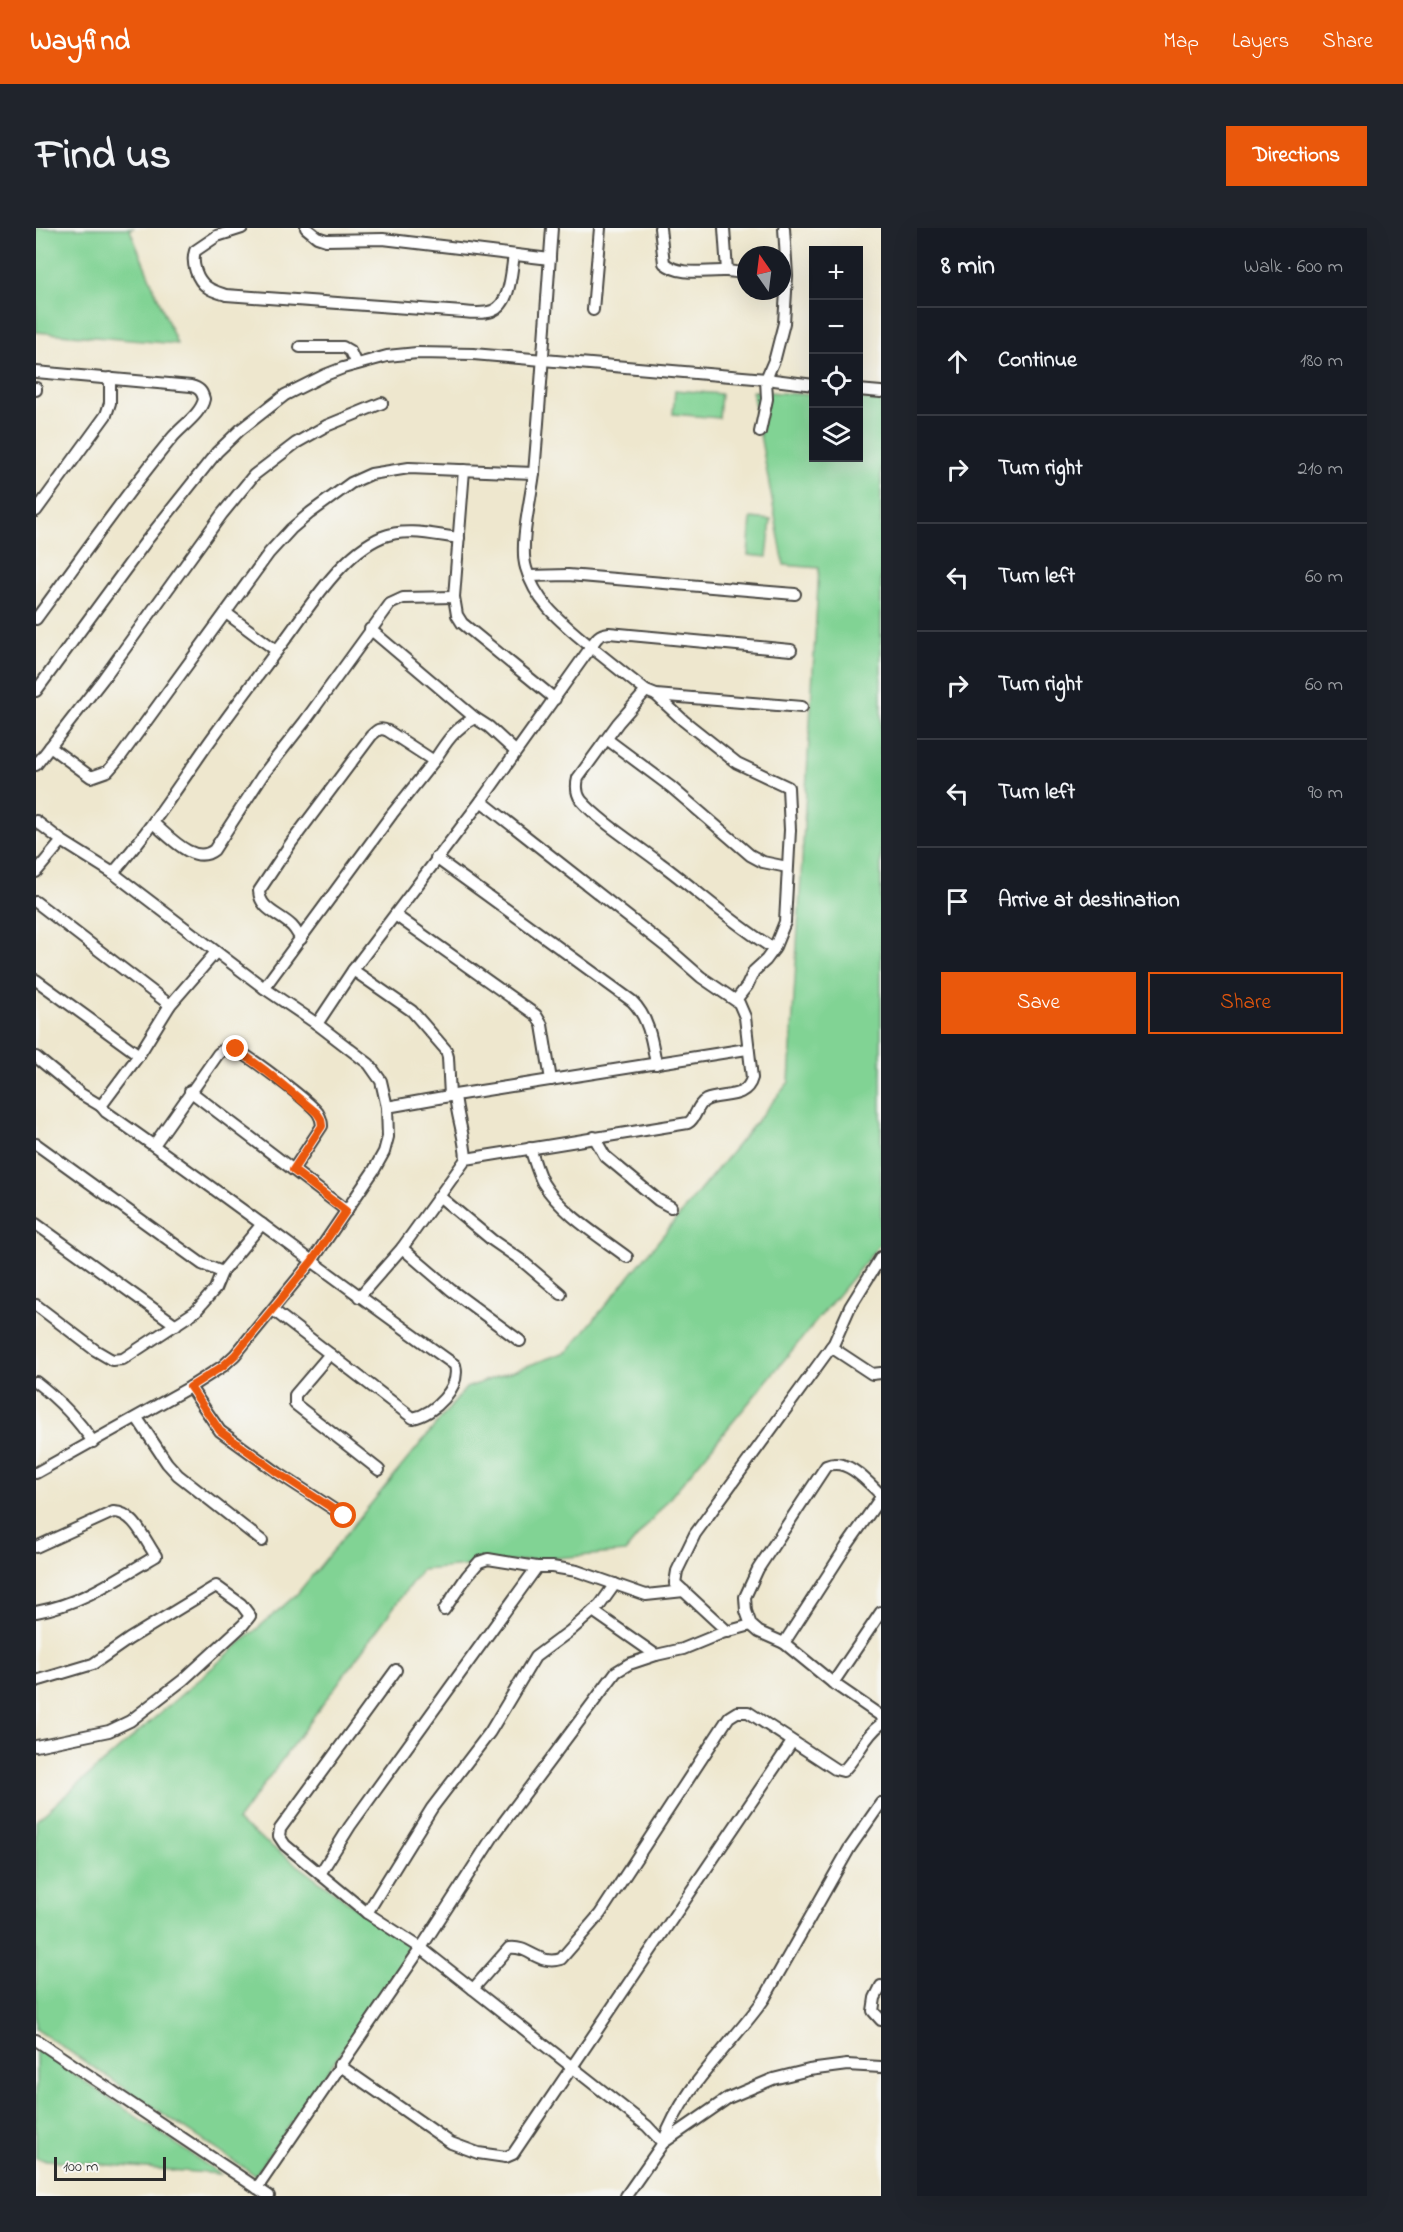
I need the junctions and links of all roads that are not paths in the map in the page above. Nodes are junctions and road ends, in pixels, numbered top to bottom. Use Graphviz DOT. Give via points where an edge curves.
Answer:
graph roads {
  1 [pos="242,228"];
  2 [pos="306,228"];
  3 [pos="552,228"];
  4 [pos="600,228"];
  5 [pos="660,228"];
  6 [pos="724,228"];
  7 [pos="784,228"];
  8 [pos="784,246"];
  9 [pos="514,255"];
  10 [pos="550,259"];
  11 [pos="727,271"];
  12 [pos="737,273"];
  13 [pos="784,300"];
  14 [pos="593,310"];
  15 [pos="300,347"];
  16 [pos="542,360"];
  17 [pos="357,364"];
  18 [pos="36,372"];
  19 [pos="110,378"];
  20 [pos="766,379"];
  21 [pos="809,384"];
  22 [pos="863,390"];
  23 [pos="881,392"];
  24 [pos="382,403"];
  25 [pos="759,432"];
  26 [pos="464,470"];
  27 [pos="534,473"];
  28 [pos="36,511"];
  29 [pos="459,538"];
  30 [pos="529,576"];
  31 [pos="795,594"];
  32 [pos="454,597"];
  33 [pos="226,613"];
  34 [pos="36,619"];
  35 [pos="370,629"];
  36 [pos="591,647"];
  37 [pos="791,650"];
  38 [pos="277,651"];
  39 [pos="36,691"];
  40 [pos="651,693"];
  41 [pos="555,699"];
  42 [pos="802,707"];
  43 [pos="475,718"];
  44 [pos="608,740"];
  45 [pos="50,747"];
  46 [pos="515,751"];
  47 [pos="434,761"];
  48 [pos="36,765"];
  49 [pos="481,801"];
  50 [pos="36,820"];
  51 [pos="153,823"];
  52 [pos="63,841"];
  53 [pos="436,858"];
  54 [pos="787,867"];
  55 [pos="36,872"];
  56 [pos="113,873"];
  57 [pos="36,902"];
  58 [pos="395,915"];
  59 [pos="301,939"];
  60 [pos="764,943"];
  61 [pos="774,949"];
  62 [pos="216,952"];
  63 [pos="353,970"];
  64 [pos="754,971"];
  65 [pos="36,980"];
  66 [pos="264,988"];
  67 [pos="736,1000"];
  68 [pos="170,1005"];
  69 [pos="317,1024"];
  70 [pos="747,1049"];
  71 [pos="139,1056"];
  72 [pos="36,1057"];
  73 [pos="656,1064"];
  74 [pos="551,1080"];
  75 [pos="190,1091"];
  76 [pos="453,1096"];
  77 [pos="101,1106"];
  78 [pos="387,1107"];
  79 [pos="594,1137"];
  80 [pos="36,1144"];
  81 [pos="153,1145"];
  82 [pos="530,1148"];
  83 [pos="466,1159"];
  84 [pos="293,1170"];
  85 [pos="439,1196"];
  86 [pos="670,1207"];
  87 [pos="346,1211"];
  88 [pos="36,1224"];
  89 [pos="262,1224"];
  90 [pos="402,1248"];
  91 [pos="627,1257"];
  92 [pos="881,1257"];
  93 [pos="312,1261"];
  94 [pos="222,1272"];
  95 [pos="561,1294"];
  96 [pos="359,1298"];
  97 [pos="36,1305"];
  98 [pos="273,1310"];
  99 [pos="176,1325"];
  100 [pos="520,1341"];
  101 [pos="831,1347"];
  102 [pos="330,1354"];
  103 [pos="881,1373"];
  104 [pos="36,1382"];
  105 [pos="190,1387"];
  106 [pos="137,1418"];
  107 [pos="93,1442"];
  108 [pos="379,1470"];
  109 [pos="36,1473"];
  110 [pos="881,1496"];
  111 [pos="344,1516"];
  112 [pos="262,1541"];
  113 [pos="36,1547"];
  114 [pos="537,1567"];
  115 [pos="615,1584"];
  116 [pos="684,1591"];
  117 [pos="444,1610"];
  118 [pos="593,1611"];
  119 [pos="36,1612"];
  120 [pos="881,1612"];
  121 [pos="751,1625"];
  122 [pos="728,1632"];
  123 [pos="784,1643"];
  124 [pos="656,1654"];
  125 [pos="396,1670"];
  126 [pos="36,1681"];
  127 [pos="833,1683"];
  128 [pos="881,1716"];
  129 [pos="881,1724"];
  130 [pos="792,1742"];
  131 [pos="36,1746"];
  132 [pos="881,1803"];
  133 [pos="320,1874"];
  134 [pos="367,1913"];
  135 [pos="421,1948"];
  136 [pos="881,1986"];
  137 [pos="473,1989"];
  138 [pos="881,2020"];
  139 [pos="36,2040"];
  140 [pos="339,2065"];
  141 [pos="881,2067"];
  142 [pos="573,2068"];
  143 [pos="663,2143"];
  144 [pos="257,2188"];
  145 [pos="269,2196"];
  146 [pos="626,2196"];
  1 -- 9 [label="street" via="217,236 195,251 195,268 204,285 226,295 489,312 504,301"];
  2 -- 9 [label="street" via="326,240 383,240"];
  3 -- 10 [label="street"];
  4 -- 14 [label="street"];
  5 -- 11 [label="street" via="664,263 668,266 693,272"];
  6 -- 11 [label="street"];
  7 -- 8 [label="street"];
  9 -- 10 [label="street"];
  10 -- 16 [label="street"];
  11 -- 12 [label="street"];
  13 -- 20 [label="street" via="776,358"];
  15 -- 17 [label="street" via="343,347"];
  16 -- 17 [label="street" via="409,352"];
  16 -- 20 [label="street"];
  16 -- 27 [label="street"];
  17 -- 39 [label="street" via="285,395 217,452"];
  18 -- 19 [label="street"];
  19 -- 28 [label="street" via="106,415"];
  19 -- 34 [label="street" via="198,388 203,393 203,404 143,474"];
  20 -- 21 [label="street"];
  20 -- 25 [label="street" via="767,399"];
  22 -- 23 [label="street"];
  24 -- 45 [label="street" via="306,437 254,475"];
  26 -- 27 [label="street"];
  26 -- 29 [label="street"];
  26 -- 33 [label="street" via="391,469 351,483 291,529"];
  27 -- 30 [label="street" via="524,547"];
  29 -- 32 [label="street"];
  29 -- 38 [label="street" via="392,533 371,543 328,582"];
  30 -- 31 [label="street" via="568,575"];
  30 -- 36 [label="street" via="551,613"];
  32 -- 35 [label="street" via="421,596 394,601"];
  32 -- 41 [label="street" via="462,623"];
  33 -- 38 [label="street"];
  33 -- 45 [label="street" via="108,771 91,777"];
  35 -- 43 [label="street"];
  35 -- 51 [label="street" via="262,776 214,850 199,856"];
  36 -- 37 [label="street" via="597,637 609,633"];
  36 -- 40 [label="street"];
  36 -- 41 [label="street"];
  38 -- 51 [label="street"];
  40 -- 42 [label="street"];
  40 -- 44 [label="street" via="618,723"];
  40 -- 54 [label="street" via="737,763 788,787"];
  41 -- 46 [label="street"];
  43 -- 46 [label="street"];
  43 -- 47 [label="street" via="453,733"];
  44 -- 54 [label="street" via="750,855"];
  44 -- 60 [label="street" via="579,778 576,785 580,798"];
  45 -- 48 [label="street"];
  46 -- 49 [label="street"];
  47 -- 59 [label="street"];
  47 -- 59 [label="street" via="388,731 378,729 315,810 259,891 266,907 292,926"];
  49 -- 53 [label="street"];
  49 -- 67 [label="street" via="701,977"];
  50 -- 52 [label="street"];
  51 -- 56 [label="street"];
  52 -- 55 [label="street"];
  52 -- 56 [label="street"];
  53 -- 58 [label="street"];
  53 -- 73 [label="street" via="632,1001 646,1023"];
  54 -- 61 [label="street" via="785,922"];
  56 -- 62 [label="street"];
  57 -- 68 [label="street"];
  58 -- 63 [label="street"];
  58 -- 74 [label="street" via="536,1015 542,1025"];
  59 -- 66 [label="street"];
  60 -- 61 [label="street"];
  60 -- 64 [label="street"];
  61 -- 64 [label="street"];
  62 -- 66 [label="street"];
  62 -- 68 [label="street"];
  63 -- 69 [label="street"];
  63 -- 76 [label="street" via="412,1011 446,1050"];
  64 -- 67 [label="street"];
  65 -- 71 [label="street"];
  66 -- 69 [label="street"];
  67 -- 70 [label="street" via="744,1017"];
  68 -- 71 [label="street"];
  69 -- 78 [label="street" via="369,1064 381,1081"];
  70 -- 73 [label="street"];
  70 -- 79 [label="street" via="752,1069 750,1085 743,1092 706,1100 691,1122"];
  71 -- 77 [label="street"];
  72 -- 77 [label="street"];
  73 -- 74 [label="street"];
  74 -- 76 [label="street"];
  75 -- 81 [label="street"];
  75 -- 84 [label="street"];
  75 -- 84 [label="street" via="218,1054 228,1048 236,1049 266,1071 312,1107 321,1119 322,1126"];
  76 -- 78 [label="street"];
  76 -- 83 [label="street"];
  77 -- 81 [label="street"];
  78 -- 87 [label="street" via="384,1152"];
  79 -- 82 [label="street"];
  79 -- 86 [label="street" via="606,1156"];
  80 -- 94 [label="street" via="202,1264"];
  81 -- 89 [label="street"];
  82 -- 83 [label="street"];
  82 -- 91 [label="street" via="549,1193"];
  83 -- 85 [label="street"];
  84 -- 87 [label="street"];
  85 -- 90 [label="street"];
  85 -- 95 [label="street"];
  87 -- 93 [label="street"];
  88 -- 99 [label="street"];
  89 -- 93 [label="street"];
  89 -- 94 [label="street"];
  90 -- 96 [label="street"];
  90 -- 100 [label="street"];
  92 -- 101 [label="street"];
  93 -- 96 [label="street"];
  93 -- 98 [label="street"];
  94 -- 99 [label="street" via="215,1289 196,1311"];
  96 -- 102 [label="street" via="455,1365 450,1392 429,1411 413,1418"];
  97 -- 99 [label="street" via="112,1360 123,1359"];
  98 -- 102 [label="street"];
  98 -- 105 [label="street" via="235,1355"];
  101 -- 103 [label="street" via="872,1374"];
  101 -- 116 [label="street" via="695,1534 677,1571 675,1583"];
  102 -- 108 [label="street" via="295,1395 295,1404"];
  104 -- 107 [label="street" via="79,1420"];
  105 -- 106 [label="street"];
  105 -- 111 [label="street" via="220,1431"];
  106 -- 107 [label="street"];
  106 -- 112 [label="street" via="178,1475"];
  107 -- 109 [label="street"];
  110 -- 121 [label="street" via="867,1480 842,1463 826,1466 758,1569 745,1597"];
  110 -- 123 [label="street"];
  113 -- 119 [label="street" via="122,1511 156,1556 88,1596"];
  114 -- 115 [label="street" via="577,1571"];
  114 -- 117 [label="street" via="488,1559 479,1562"];
  114 -- 133 [label="street" via="350,1826"];
  115 -- 116 [label="street" via="646,1595"];
  115 -- 118 [label="street"];
  116 -- 122 [label="street"];
  118 -- 124 [label="street"];
  118 -- 134 [label="street" via="535,1657 490,1732 432,1808"];
  120 -- 127 [label="street"];
  121 -- 122 [label="street"];
  121 -- 123 [label="street"];
  122 -- 124 [label="street" via="683,1650"];
  123 -- 127 [label="street"];
  124 -- 135 [label="street" via="628,1664 611,1679 494,1835"];
  125 -- 133 [label="street" via="280,1829 279,1836 285,1845"];
  126 -- 131 [label="street" via="93,1664 216,1586 241,1604 250,1616 183,1680 130,1721 109,1731"];
  127 -- 128 [label="street"];
  129 -- 130 [label="street" via="843,1771"];
  130 -- 137 [label="street" via="748,1712 729,1717 600,1914 561,1959 539,1959 518,1947 508,1948"];
  130 -- 142 [label="street"];
  132 -- 143 [label="street" via="849,1849 764,1999 675,2113"];
  133 -- 134 [label="street"];
  134 -- 135 [label="street"];
  135 -- 137 [label="street"];
  135 -- 140 [label="street"];
  136 -- 138 [label="street" via="873,2004 873,2011"];
  137 -- 142 [label="street"];
  139 -- 144 [label="street"];
  140 -- 142 [label="street" via="451,2144 507,2157 513,2154"];
  140 -- 144 [label="street"];
  141 -- 143 [label="street" via="847,2065 773,2079 728,2098"];
  142 -- 143 [label="street"];
  143 -- 146 [label="street"];
  144 -- 145 [label="street"];
}
